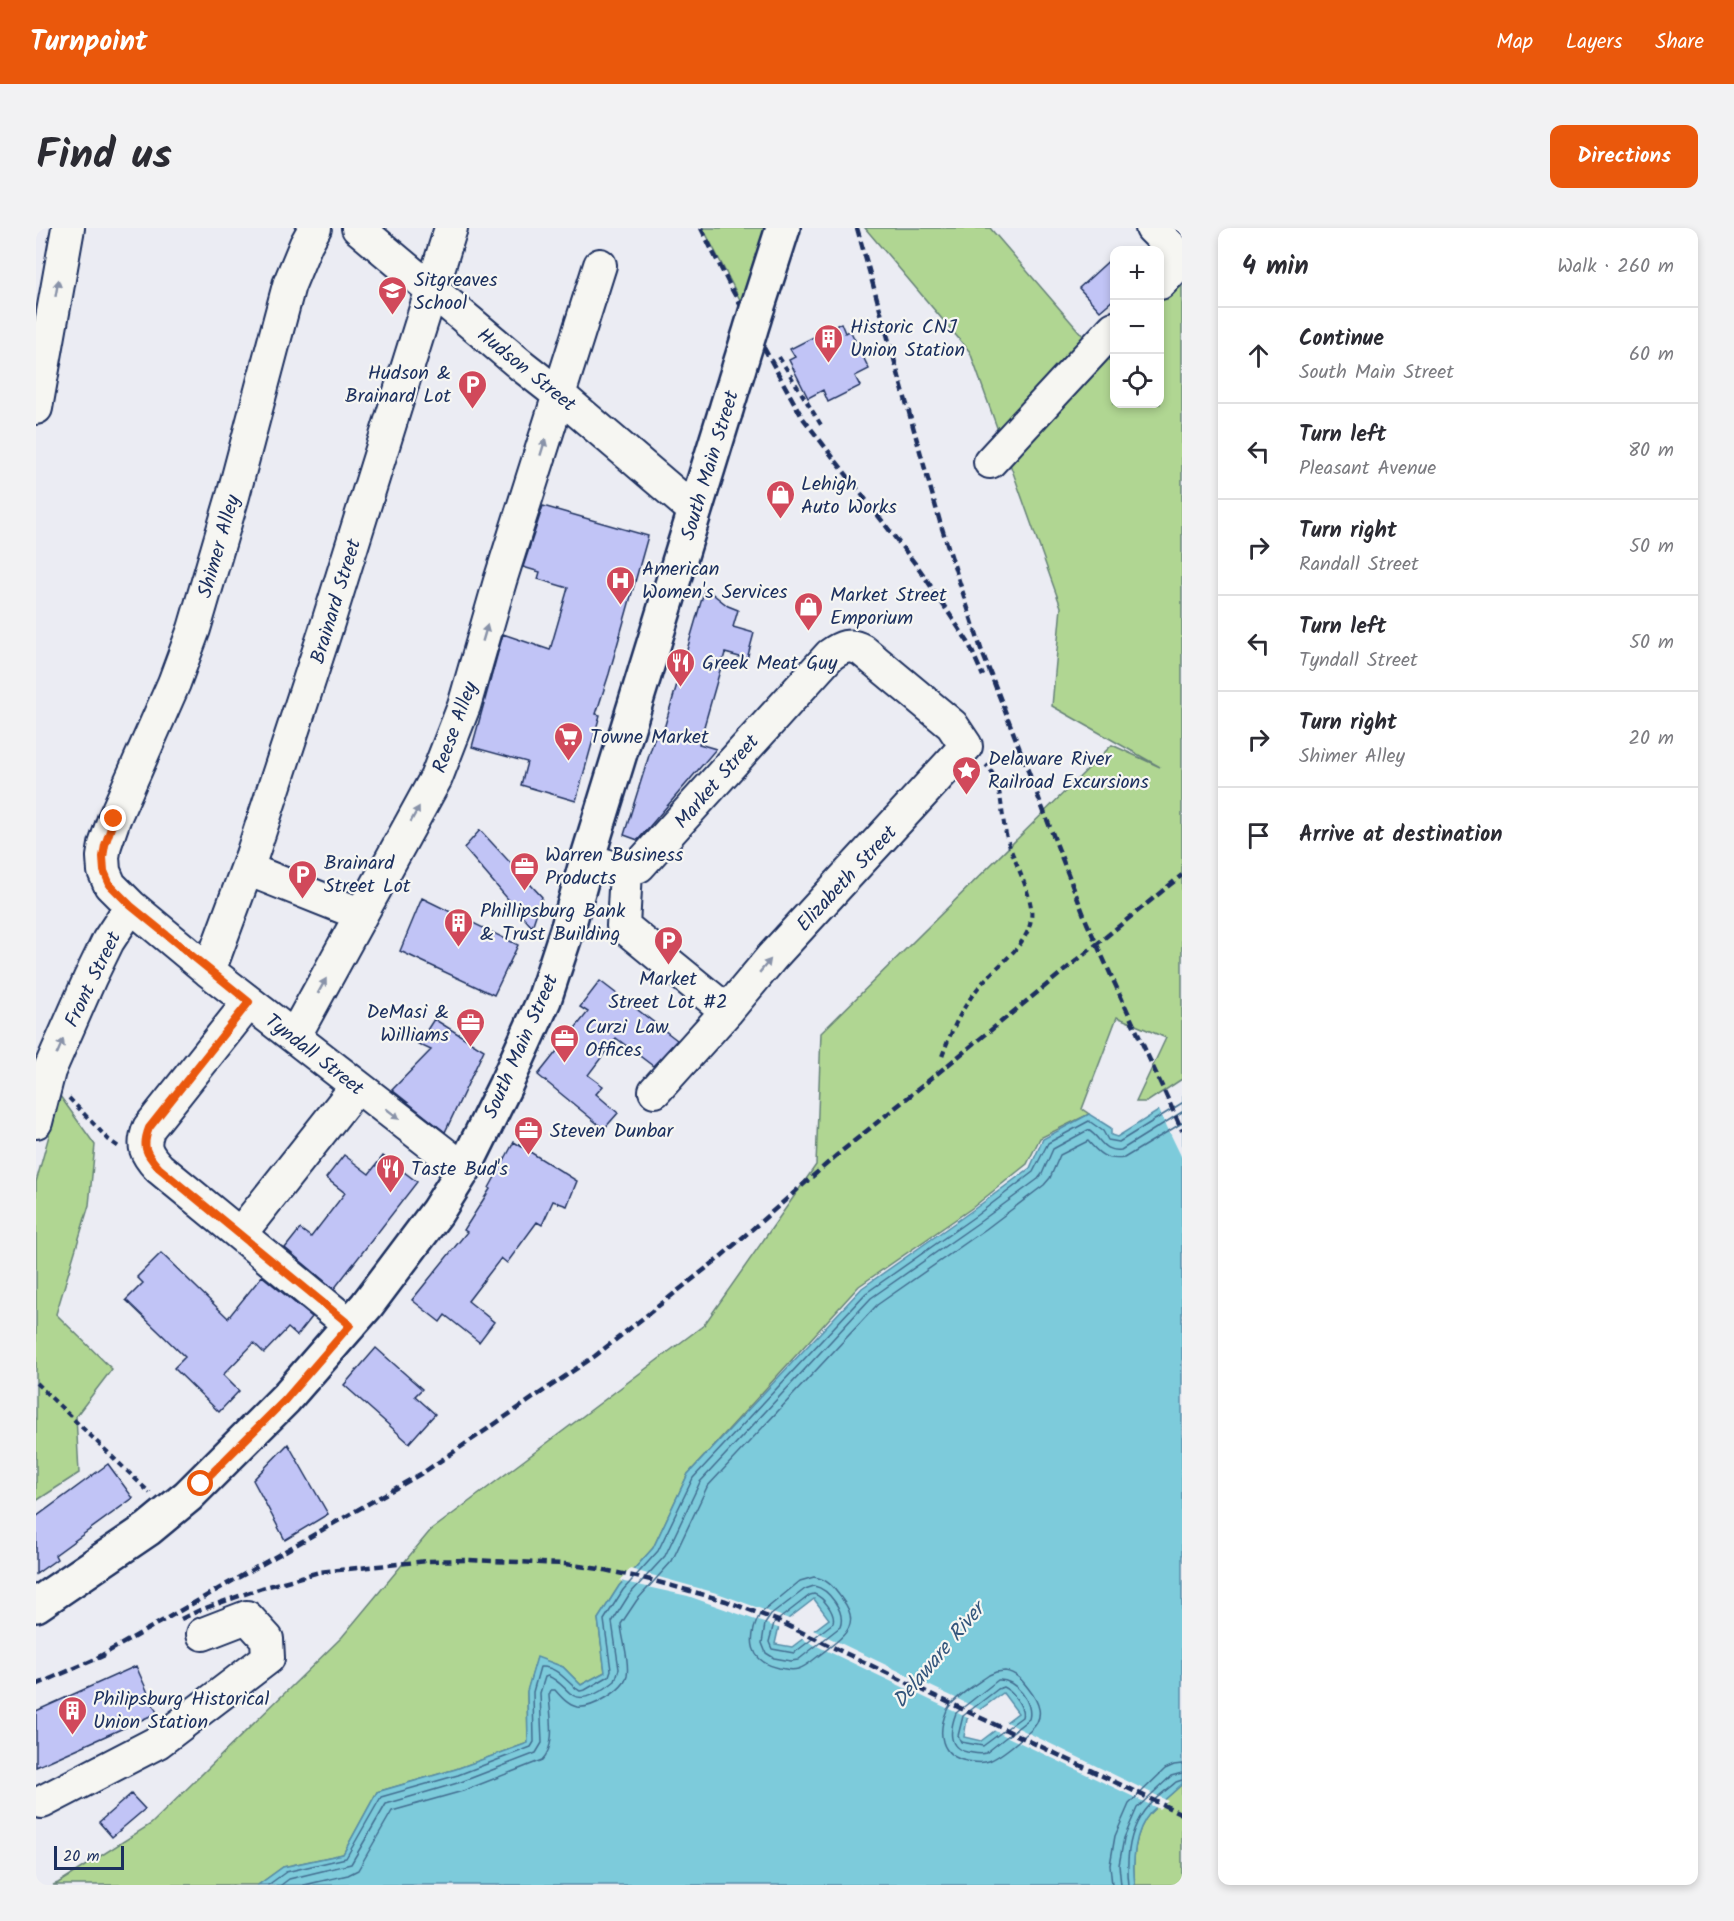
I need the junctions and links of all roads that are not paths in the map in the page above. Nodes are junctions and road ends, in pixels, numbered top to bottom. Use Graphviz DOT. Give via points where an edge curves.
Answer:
graph roads {
  1 [pos="68,228"];
  2 [pos="315,228"];
  3 [pos="358,228"];
  4 [pos="451,228"];
  5 [pos="783,228"];
  6 [pos="1152,228"];
  7 [pos="1182,259"];
  8 [pos="600,265"];
  9 [pos="1164,279"];
  10 [pos="431,290"];
  11 [pos="1110,332"];
  12 [pos="558,394"];
  13 [pos="36,408"];
  14 [pos="990,462"];
  15 [pos="695,511"];
  16 [pos="966,746"];
  17 [pos="103,857"];
  18 [pos="587,860"];
  19 [pos="247,869"];
  20 [pos="626,871"];
  21 [pos="131,906"];
  22 [pos="360,914"];
  23 [pos="209,971"];
  24 [pos="249,1002"];
  25 [pos="727,1011"];
  26 [pos="294,1037"];
  27 [pos="357,1086"];
  28 [pos="656,1091"];
  29 [pos="36,1122"];
  30 [pos="464,1169"];
  31 [pos="240,1234"];
  32 [pos="350,1325"];
  33 [pos="36,1605"];
  34 [pos="203,1634"];
  35 [pos="38,1804"];
  13 -- 1 [label="street, one-way"];
  2 -- 17 [label="street, Shimer Alley" via="289,285 194,629 114,819"];
  3 -- 10 [label="street, Hudson Street"];
  4 -- 10 [label="street, Brainard Street"];
  5 -- 15 [label="main road, South Main Street, bridge"];
  6 -- 7 [label="street"];
  7 -- 9 [label="street"];
  8 -- 12 [label="street, Reese Alley"];
  10 -- 12 [label="street, Hudson Street"];
  10 -- 19 [label="street, Brainard Street"];
  11 -- 14 [label="street"];
  12 -- 15 [label="street, Hudson Street"];
  22 -- 12 [label="street, Reese Alley, one-way" via="436,778 451,743"];
  15 -- 18 [label="main road, South Main Street"];
  16 -- 20 [label="street, Market Street" via="952,725 862,650 856,646 841,647 653,852 639,866"];
  25 -- 16 [label="street, Elizabeth Street, one-way"];
  17 -- 21 [label="street, Tyndall Street" via="110,885"];
  18 -- 20 [label="street"];
  18 -- 30 [label="main road, South Main Street" via="544,1000"];
  19 -- 22 [label="street"];
  19 -- 23 [label="street, Brainard Street"];
  20 -- 25 [label="street" via="623,926"];
  21 -- 23 [label="street, Tyndall Street"];
  29 -- 21 [label="street, Front Street, one-way" via="49,1071 108,941"];
  26 -- 22 [label="street, Reese Alley, one-way"];
  23 -- 24 [label="street, Tyndall Street"];
  24 -- 26 [label="street, Tyndall Street"];
  24 -- 31 [label="street" via="149,1128 144,1140 151,1160 159,1168"];
  25 -- 28 [label="street, Elizabeth Street"];
  26 -- 27 [label="street, Tyndall Street"];
  27 -- 30 [label="street, Tyndall Street, one-way"];
  27 -- 31 [label="street"];
  30 -- 32 [label="main road, South Main Street" via="437,1212"];
  31 -- 32 [label="street"];
  32 -- 33 [label="main road, South Main Street" via="285,1400 188,1497"];
  34 -- 35 [label="street" via="247,1617 267,1640 268,1658 158,1742"];
}
